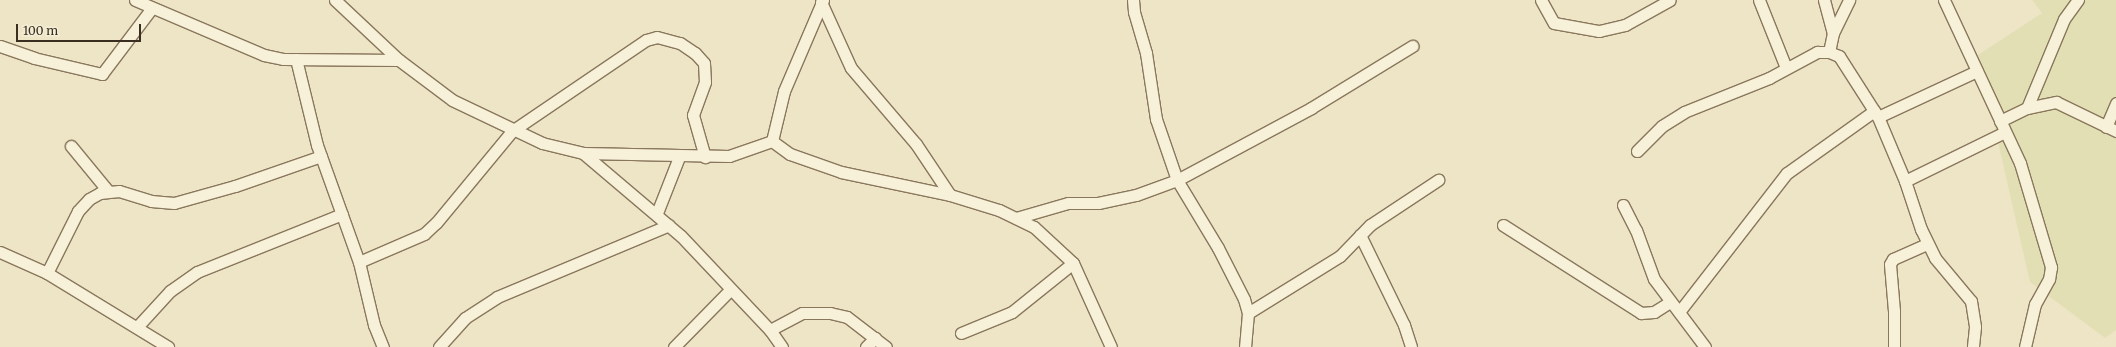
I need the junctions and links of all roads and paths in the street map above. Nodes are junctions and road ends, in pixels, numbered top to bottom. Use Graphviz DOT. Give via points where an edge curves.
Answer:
graph roads {
  1 [pos="135,0"];
  2 [pos="335,0"];
  3 [pos="1133,0"];
  4 [pos="1541,0"];
  5 [pos="1670,0"];
  6 [pos="1759,0"];
  7 [pos="1824,0"];
  8 [pos="1849,0"];
  9 [pos="1944,0"];
  10 [pos="2078,0"];
  11 [pos="822,1"];
  12 [pos="152,8"];
  13 [pos="1833,34"];
  14 [pos="0,46"];
  15 [pos="1412,46"];
  16 [pos="1829,52"];
  17 [pos="296,60"];
  18 [pos="399,60"];
  19 [pos="1786,68"];
  20 [pos="1977,71"];
  21 [pos="2116,103"];
  22 [pos="2027,108"];
  23 [pos="1876,114"];
  24 [pos="2000,121"];
  25 [pos="2111,129"];
  26 [pos="512,131"];
  27 [pos="2005,132"];
  28 [pos="772,140"];
  29 [pos="71,146"];
  30 [pos="1637,151"];
  31 [pos="583,153"];
  32 [pos="321,156"];
  33 [pos="680,157"];
  34 [pos="705,157"];
  35 [pos="1177,180"];
  36 [pos="1438,180"];
  37 [pos="1905,181"];
  38 [pos="108,191"];
  39 [pos="950,195"];
  40 [pos="1623,206"];
  41 [pos="342,214"];
  42 [pos="657,214"];
  43 [pos="1016,218"];
  44 [pos="669,224"];
  45 [pos="1503,226"];
  46 [pos="1360,235"];
  47 [pos="1927,244"];
  48 [pos="0,252"];
  49 [pos="360,262"];
  50 [pos="1073,263"];
  51 [pos="47,273"];
  52 [pos="730,290"];
  53 [pos="1670,302"];
  54 [pos="1679,312"];
  55 [pos="1248,313"];
  56 [pos="137,327"];
  57 [pos="770,330"];
  58 [pos="961,333"];
  59 [pos="875,338"];
  60 [pos="168,347"];
  61 [pos="383,347"];
  62 [pos="439,347"];
  63 [pos="674,347"];
  64 [pos="782,347"];
  65 [pos="866,347"];
  66 [pos="886,347"];
  67 [pos="1111,347"];
  68 [pos="1245,347"];
  69 [pos="1411,347"];
  70 [pos="1705,347"];
  71 [pos="1894,347"];
  72 [pos="1973,347"];
  73 [pos="2025,347"];
  1 -- 12 [label="street"];
  2 -- 18 [label="street"];
  3 -- 35 [label="street" via="1146,53 1156,119"];
  4 -- 5 [label="street" via="1554,23 1599,31 1625,25"];
  6 -- 19 [label="street"];
  7 -- 13 [label="street"];
  8 -- 13 [label="street"];
  9 -- 20 [label="street"];
  10 -- 22 [label="street" via="2064,19"];
  11 -- 28 [label="street" via="784,91"];
  11 -- 39 [label="street" via="851,68 916,144"];
  12 -- 14 [label="street" via="102,74 34,58"];
  12 -- 17 [label="street" via="264,55"];
  13 -- 16 [label="street"];
  15 -- 35 [label="street" via="1311,108"];
  16 -- 19 [label="street" via="1817,52"];
  16 -- 23 [label="street" via="1839,56"];
  17 -- 18 [label="street"];
  17 -- 32 [label="street"];
  18 -- 26 [label="street" via="452,100"];
  19 -- 30 [label="street" via="1769,78 1674,118"];
  20 -- 23 [label="street"];
  20 -- 24 [label="street"];
  21 -- 25 [label="street"];
  22 -- 24 [label="street"];
  22 -- 25 [label="street" via="2052,102 2061,103"];
  23 -- 37 [label="street"];
  23 -- 54 [label="street" via="1788,173"];
  24 -- 27 [label="street"];
  26 -- 31 [label="street" via="542,143"];
  26 -- 34 [label="street" via="631,49 657,37 680,43 704,63 706,82 693,115"];
  26 -- 49 [label="street" via="436,223 418,236"];
  27 -- 37 [label="street"];
  27 -- 73 [label="street" via="2020,163 2051,267 2049,279 2035,304"];
  28 -- 34 [label="street" via="729,156"];
  28 -- 39 [label="street" via="790,154 841,172"];
  29 -- 38 [label="street"];
  31 -- 33 [label="street"];
  31 -- 42 [label="street"];
  32 -- 38 [label="street" via="235,186 174,203 151,201"];
  32 -- 41 [label="street"];
  33 -- 34 [label="street"];
  33 -- 42 [label="street"];
  35 -- 43 [label="street" via="1136,195 1098,203 1068,203"];
  35 -- 55 [label="street" via="1218,248"];
  36 -- 46 [label="street" via="1370,225"];
  37 -- 47 [label="street"];
  38 -- 51 [label="street" via="89,199 78,211"];
  39 -- 43 [label="street"];
  40 -- 53 [label="street" via="1636,230 1648,267"];
  41 -- 49 [label="street"];
  41 -- 56 [label="street" via="197,272 170,291"];
  42 -- 44 [label="street"];
  43 -- 50 [label="street" via="1034,227"];
  44 -- 52 [label="street"];
  44 -- 62 [label="street" via="497,298 465,318"];
  45 -- 53 [label="street" via="1641,313 1654,312"];
  46 -- 55 [label="street" via="1340,256"];
  46 -- 69 [label="street" via="1404,325"];
  47 -- 71 [label="street" via="1891,261"];
  47 -- 72 [label="street" via="1935,258 1971,301 1975,313"];
  48 -- 51 [label="street"];
  49 -- 61 [label="street" via="374,325"];
  50 -- 58 [label="street" via="1012,312"];
  50 -- 67 [label="street"];
  51 -- 56 [label="street"];
  52 -- 57 [label="street"];
  52 -- 63 [label="street"];
  53 -- 54 [label="street"];
  54 -- 70 [label="street"];
  55 -- 68 [label="street"];
  56 -- 60 [label="street"];
  57 -- 59 [label="street" via="802,313 821,312 847,317"];
  57 -- 64 [label="street"];
  59 -- 65 [label="street"];
  59 -- 66 [label="street"];
}
